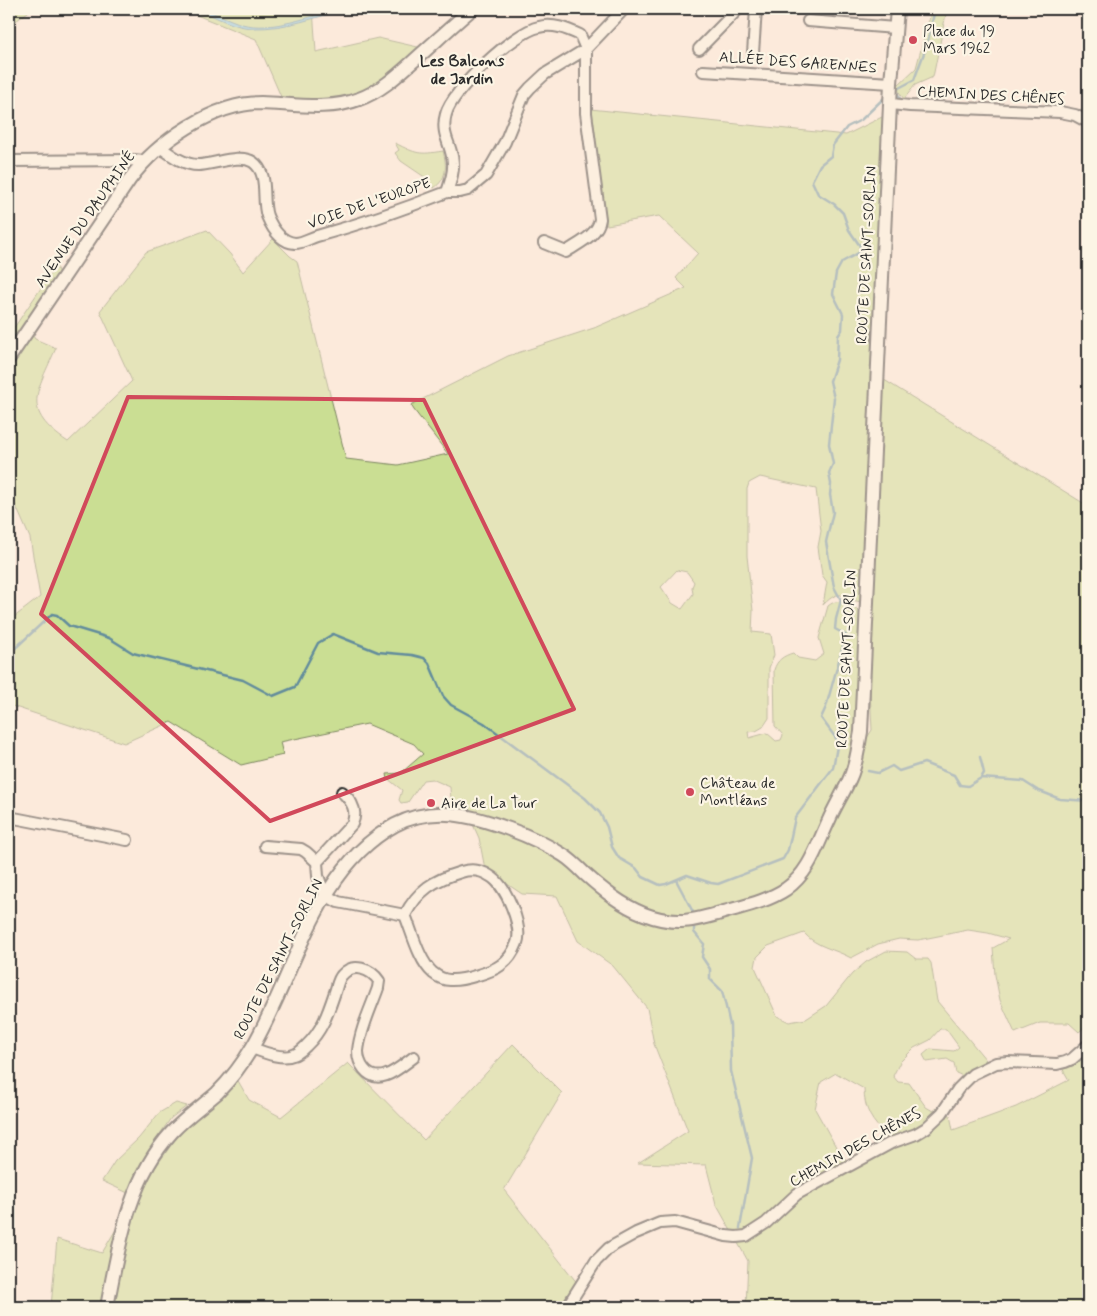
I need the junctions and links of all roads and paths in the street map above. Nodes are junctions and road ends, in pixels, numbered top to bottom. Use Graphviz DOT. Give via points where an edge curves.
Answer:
graph roads {
  1 [pos="472,9"];
  2 [pos="624,9"];
  3 [pos="738,9"];
  4 [pos="756,9"];
  5 [pos="897,9"];
  6 [pos="808,21"];
  7 [pos="895,28"];
  8 [pos="586,48"];
  9 [pos="699,49"];
  10 [pos="753,53"];
  11 [pos="703,71"];
  12 [pos="891,94"];
  13 [pos="1088,122"];
  14 [pos="160,148"];
  15 [pos="9,161"];
  16 [pos="144,161"];
  17 [pos="447,192"];
  18 [pos="544,243"];
  19 [pos="9,358"];
  20 [pos="342,792"];
  21 [pos="9,817"];
  22 [pos="126,840"];
  23 [pos="265,846"];
  24 [pos="317,862"];
  25 [pos="325,895"];
  26 [pos="405,915"];
  27 [pos="1088,1045"];
  28 [pos="252,1048"];
  29 [pos="414,1057"];
  30 [pos="108,1307"];
  31 [pos="567,1307"];
  1 -- 14 [label="street, AVENUE DU DAUPHINÉ" via="388,83 359,100 327,105 240,105 208,117"];
  2 -- 8 [label="street"];
  3 -- 9 [label="street"];
  4 -- 10 [label="street"];
  5 -- 7 [label="street, ROUTE DE SAINT-SORLIN"];
  6 -- 7 [label="street"];
  7 -- 12 [label="street, ROUTE DE SAINT-SORLIN"];
  8 -- 17 [label="street" via="545,74 524,95 505,142 486,176 468,190"];
  8 -- 17 [label="street, VOIE DE L'EUROPE" via="580,35 571,31 547,25 532,29 500,50 468,81 446,113 444,133 453,163"];
  8 -- 18 [label="street" via="586,113 600,224 594,233 566,252"];
  11 -- 12 [label="street, ALLÉE DES GARENNES"];
  12 -- 13 [label="street, CHEMIN DES CHÊNES" via="910,106 1060,112"];
  12 -- 25 [label="street, ROUTE DE SAINT-SORLIN" via="861,732 850,778 813,858 787,889 776,895 701,919 671,922 620,902 564,855 534,839 471,816 438,813 407,820 373,840 352,858"];
  14 -- 16 [label="street, AVENUE DU DAUPHINÉ"];
  14 -- 17 [label="street, VOIE DE L'EUROPE" via="190,164 252,161 261,171 264,204 270,224 276,233 294,243 347,228"];
  15 -- 16 [label="street"];
  16 -- 19 [label="street, AVENUE DU DAUPHINÉ"];
  20 -- 24 [label="street" via="352,801 355,818"];
  21 -- 22 [label="street"];
  23 -- 24 [label="street" via="301,850"];
  24 -- 25 [label="street" via="316,869"];
  25 -- 26 [label="street" via="338,902"];
  25 -- 28 [label="street, ROUTE DE SAINT-SORLIN"];
  26 -- 26 [label="street" via="426,887 460,872 480,871 496,879 502,888 515,916 519,936 513,951 500,965 466,978 445,979 427,966"];
  27 -- 31 [label="street, CHEMIN DES CHÊNES" via="1072,1058 1057,1064 1002,1062 973,1074 958,1088 942,1114 926,1128 803,1190 746,1236 726,1236 675,1222 660,1223 636,1232 609,1248 596,1261"];
  28 -- 29 [label="street" via="286,1057 297,1054 323,1026 342,975 351,969 364,968 378,981 378,988 361,1036 358,1052 363,1067 369,1074 382,1077"];
  28 -- 30 [label="street, ROUTE DE SAINT-SORLIN" via="223,1086 174,1130 149,1162 120,1236"];
}
